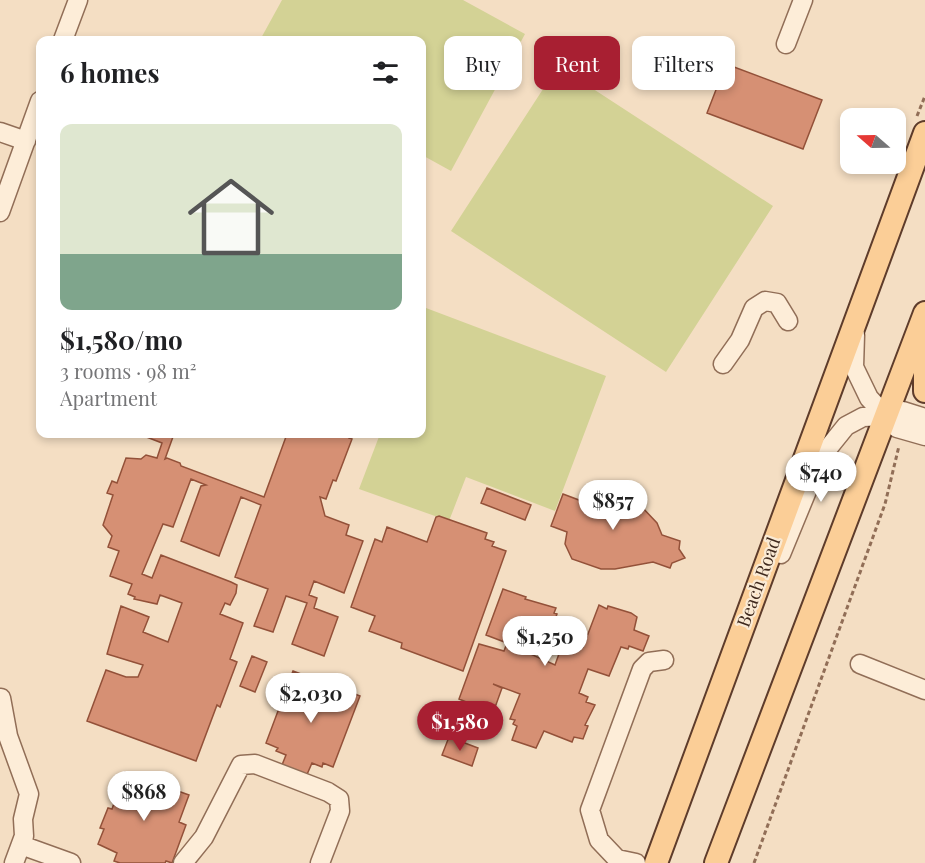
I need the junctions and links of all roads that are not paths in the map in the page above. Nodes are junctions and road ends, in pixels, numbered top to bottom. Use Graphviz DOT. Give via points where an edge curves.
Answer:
graph roads {
  1 [pos="78,0"];
  2 [pos="803,0"];
  3 [pos="64,36"];
  4 [pos="786,44"];
  5 [pos="36,112"];
  6 [pos="0,132"];
  7 [pos="925,134"];
  8 [pos="26,141"];
  9 [pos="0,212"];
  10 [pos="925,313"];
  11 [pos="788,321"];
  12 [pos="856,321"];
  13 [pos="925,350"];
  14 [pos="723,364"];
  15 [pos="925,391"];
  16 [pos="887,416"];
  17 [pos="925,418"];
  18 [pos="925,436"];
  19 [pos="758,584"];
  20 [pos="664,660"];
  21 [pos="860,664"];
  22 [pos="925,690"];
  23 [pos="1,698"];
  24 [pos="337,818"];
  25 [pos="21,844"];
  26 [pos="14,863"];
  27 [pos="71,863"];
  28 [pos="183,863"];
  29 [pos="311,863"];
  30 [pos="320,863"];
  31 [pos="636,863"];
  32 [pos="656,863"];
  33 [pos="716,863"];
  1 -- 3 [label="street"];
  2 -- 4 [label="street"];
  5 -- 8 [label="street"];
  6 -- 8 [label="street"];
  7 -- 12 [label="main road, Beach Road"];
  8 -- 9 [label="street"];
  10 -- 16 [label="main road"];
  11 -- 14 [label="street" via="777,303 765,301 754,308 740,340"];
  12 -- 16 [label="street" via="854,367 868,398"];
  12 -- 19 [label="main road, Beach Road"];
  13 -- 15 [label="main road"];
  16 -- 17 [label="street" via="903,411"];
  16 -- 18 [label="street" via="897,428"];
  16 -- 19 [label="street" via="862,417 835,438 821,457 779,558"];
  16 -- 33 [label="main road"];
  19 -- 32 [label="main road, Beach Road"];
  20 -- 31 [label="street" via="649,662 642,669 590,810 599,840 617,859"];
  21 -- 22 [label="street"];
  23 -- 25 [label="street" via="8,736 29,794"];
  24 -- 28 [label="street" via="339,800 328,792 255,764 241,765 204,837"];
  24 -- 29 [label="street" via="324,828"];
  24 -- 30 [label="street"];
  25 -- 26 [label="street"];
  25 -- 27 [label="street"];
}
